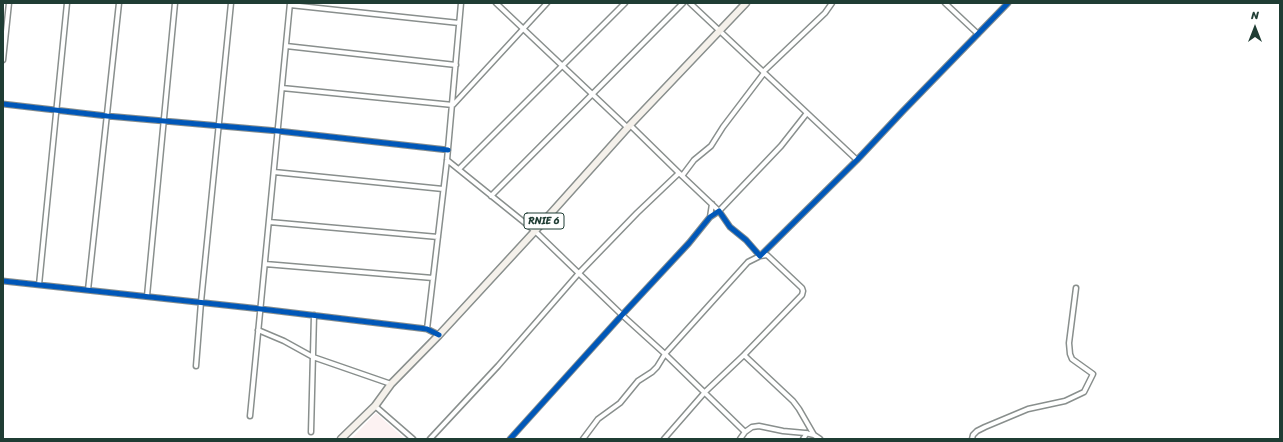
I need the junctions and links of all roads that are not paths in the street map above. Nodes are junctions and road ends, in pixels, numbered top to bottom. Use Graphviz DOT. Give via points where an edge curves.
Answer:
graph roads {
  1 [pos="9,3"];
  2 [pos="67,3"];
  3 [pos="119,3"];
  4 [pos="175,3"];
  5 [pos="231,3"];
  6 [pos="461,3"];
  7 [pos="496,3"];
  8 [pos="547,3"];
  9 [pos="625,3"];
  10 [pos="683,3"];
  11 [pos="690,3"];
  12 [pos="746,3"];
  13 [pos="832,3"];
  14 [pos="945,3"];
  15 [pos="1008,3"];
  16 [pos="290,4"];
  17 [pos="459,23"];
  18 [pos="524,29"];
  19 [pos="719,31"];
  20 [pos="978,34"];
  21 [pos="4,44"];
  22 [pos="286,46"];
  23 [pos="3,60"];
  24 [pos="456,65"];
  25 [pos="562,66"];
  26 [pos="764,72"];
  27 [pos="282,88"];
  28 [pos="592,95"];
  29 [pos="3,104"];
  30 [pos="453,105"];
  31 [pos="56,110"];
  32 [pos="807,113"];
  33 [pos="107,116"];
  34 [pos="163,121"];
  35 [pos="219,126"];
  36 [pos="629,126"];
  37 [pos="278,131"];
  38 [pos="448,150"];
  39 [pos="447,160"];
  40 [pos="857,160"];
  41 [pos="458,169"];
  42 [pos="274,172"];
  43 [pos="681,174"];
  44 [pos="443,189"];
  45 [pos="491,196"];
  46 [pos="712,204"];
  47 [pos="719,211"];
  48 [pos="710,217"];
  49 [pos="269,222"];
  50 [pos="535,231"];
  51 [pos="438,237"];
  52 [pos="760,256"];
  53 [pos="265,264"];
  54 [pos="579,273"];
  55 [pos="433,278"];
  56 [pos="3,282"];
  57 [pos="39,285"];
  58 [pos="1076,288"];
  59 [pos="88,290"];
  60 [pos="147,296"];
  61 [pos="201,302"];
  62 [pos="260,309"];
  63 [pos="314,315"];
  64 [pos="622,315"];
  65 [pos="427,328"];
  66 [pos="258,330"];
  67 [pos="439,335"];
  68 [pos="665,354"];
  69 [pos="744,355"];
  70 [pos="313,357"];
  71 [pos="196,366"];
  72 [pos="391,384"];
  73 [pos="704,392"];
  74 [pos="375,406"];
  75 [pos="250,416"];
  76 [pos="311,432"];
  77 [pos="745,432"];
  78 [pos="807,433"];
  79 [pos="814,435"];
  80 [pos="341,439"];
  81 [pos="413,439"];
  82 [pos="430,439"];
  83 [pos="510,439"];
  84 [pos="583,439"];
  85 [pos="664,439"];
  86 [pos="740,439"];
  87 [pos="803,439"];
  88 [pos="820,439"];
  89 [pos="972,439"];
  1 -- 21 [label="street"];
  2 -- 31 [label="street"];
  3 -- 33 [label="street"];
  4 -- 34 [label="street"];
  5 -- 35 [label="street"];
  6 -- 17 [label="street"];
  7 -- 18 [label="street"];
  8 -- 18 [label="street"];
  9 -- 25 [label="street"];
  10 -- 28 [label="street"];
  11 -- 19 [label="street"];
  12 -- 19 [label="main road, RNIE 6"];
  13 -- 26 [label="street" via="825,13"];
  14 -- 20 [label="street"];
  15 -- 20 [label="street"];
  16 -- 17 [label="street"];
  16 -- 22 [label="street"];
  17 -- 24 [label="street"];
  18 -- 25 [label="street"];
  18 -- 30 [label="street"];
  19 -- 26 [label="street"];
  19 -- 36 [label="main road, RNIE 6"];
  20 -- 40 [label="street"];
  21 -- 23 [label="street"];
  22 -- 24 [label="street"];
  22 -- 27 [label="street"];
  24 -- 30 [label="street"];
  25 -- 28 [label="street"];
  25 -- 41 [label="street"];
  26 -- 32 [label="street"];
  26 -- 43 [label="street" via="711,146"];
  27 -- 30 [label="street"];
  27 -- 37 [label="street"];
  28 -- 36 [label="street"];
  28 -- 45 [label="street"];
  29 -- 31 [label="street"];
  30 -- 38 [label="street"];
  31 -- 33 [label="street"];
  31 -- 57 [label="street"];
  32 -- 40 [label="street"];
  32 -- 47 [label="street" via="782,146"];
  33 -- 34 [label="street"];
  33 -- 59 [label="street"];
  34 -- 35 [label="street"];
  34 -- 60 [label="street"];
  35 -- 37 [label="street"];
  35 -- 61 [label="street"];
  36 -- 43 [label="street"];
  36 -- 50 [label="main road, RNIE 6"];
  37 -- 38 [label="street"];
  37 -- 42 [label="street"];
  38 -- 39 [label="street"];
  39 -- 41 [label="street"];
  39 -- 44 [label="street"];
  40 -- 52 [label="street"];
  41 -- 45 [label="street"];
  42 -- 44 [label="street"];
  42 -- 49 [label="street"];
  43 -- 46 [label="street"];
  43 -- 54 [label="street" via="637,213"];
  44 -- 51 [label="street"];
  45 -- 50 [label="street"];
  46 -- 47 [label="street"];
  46 -- 48 [label="street"];
  47 -- 48 [label="street"];
  47 -- 52 [label="street" via="730,227"];
  48 -- 64 [label="street"];
  49 -- 51 [label="street"];
  49 -- 53 [label="street"];
  50 -- 54 [label="street"];
  50 -- 67 [label="main road, RNIE 6"];
  51 -- 55 [label="street"];
  52 -- 68 [label="street" via="748,262"];
  52 -- 69 [label="street" via="766,255 803,291"];
  53 -- 55 [label="street"];
  53 -- 62 [label="street"];
  54 -- 64 [label="street"];
  54 -- 82 [label="street"];
  55 -- 65 [label="street"];
  56 -- 57 [label="street"];
  57 -- 59 [label="street"];
  58 -- 89 [label="street" via="1069,343 1072,359 1093,374 1084,392 1065,401 1028,409 1006,418 977,431"];
  59 -- 60 [label="street"];
  60 -- 61 [label="street"];
  61 -- 62 [label="street"];
  61 -- 71 [label="street"];
  62 -- 63 [label="street"];
  62 -- 66 [label="street"];
  63 -- 65 [label="street"];
  63 -- 70 [label="street"];
  64 -- 68 [label="street"];
  64 -- 83 [label="street"];
  65 -- 67 [label="street"];
  66 -- 70 [label="street"];
  66 -- 75 [label="street"];
  67 -- 72 [label="main road, RNIE 6"];
  68 -- 73 [label="street"];
  68 -- 84 [label="street" via="657,367 638,381 620,403 598,419"];
  69 -- 73 [label="street"];
  69 -- 79 [label="street" via="793,401"];
  70 -- 72 [label="street"];
  70 -- 76 [label="street"];
  72 -- 74 [label="main road, RNIE 6"];
  73 -- 77 [label="street"];
  73 -- 85 [label="street"];
  74 -- 80 [label="main road, RNIE 6"];
  74 -- 81 [label="street"];
  77 -- 78 [label="street" via="759,426"];
  77 -- 86 [label="street"];
  78 -- 79 [label="street"];
  78 -- 87 [label="street"];
  79 -- 88 [label="street"];
}
